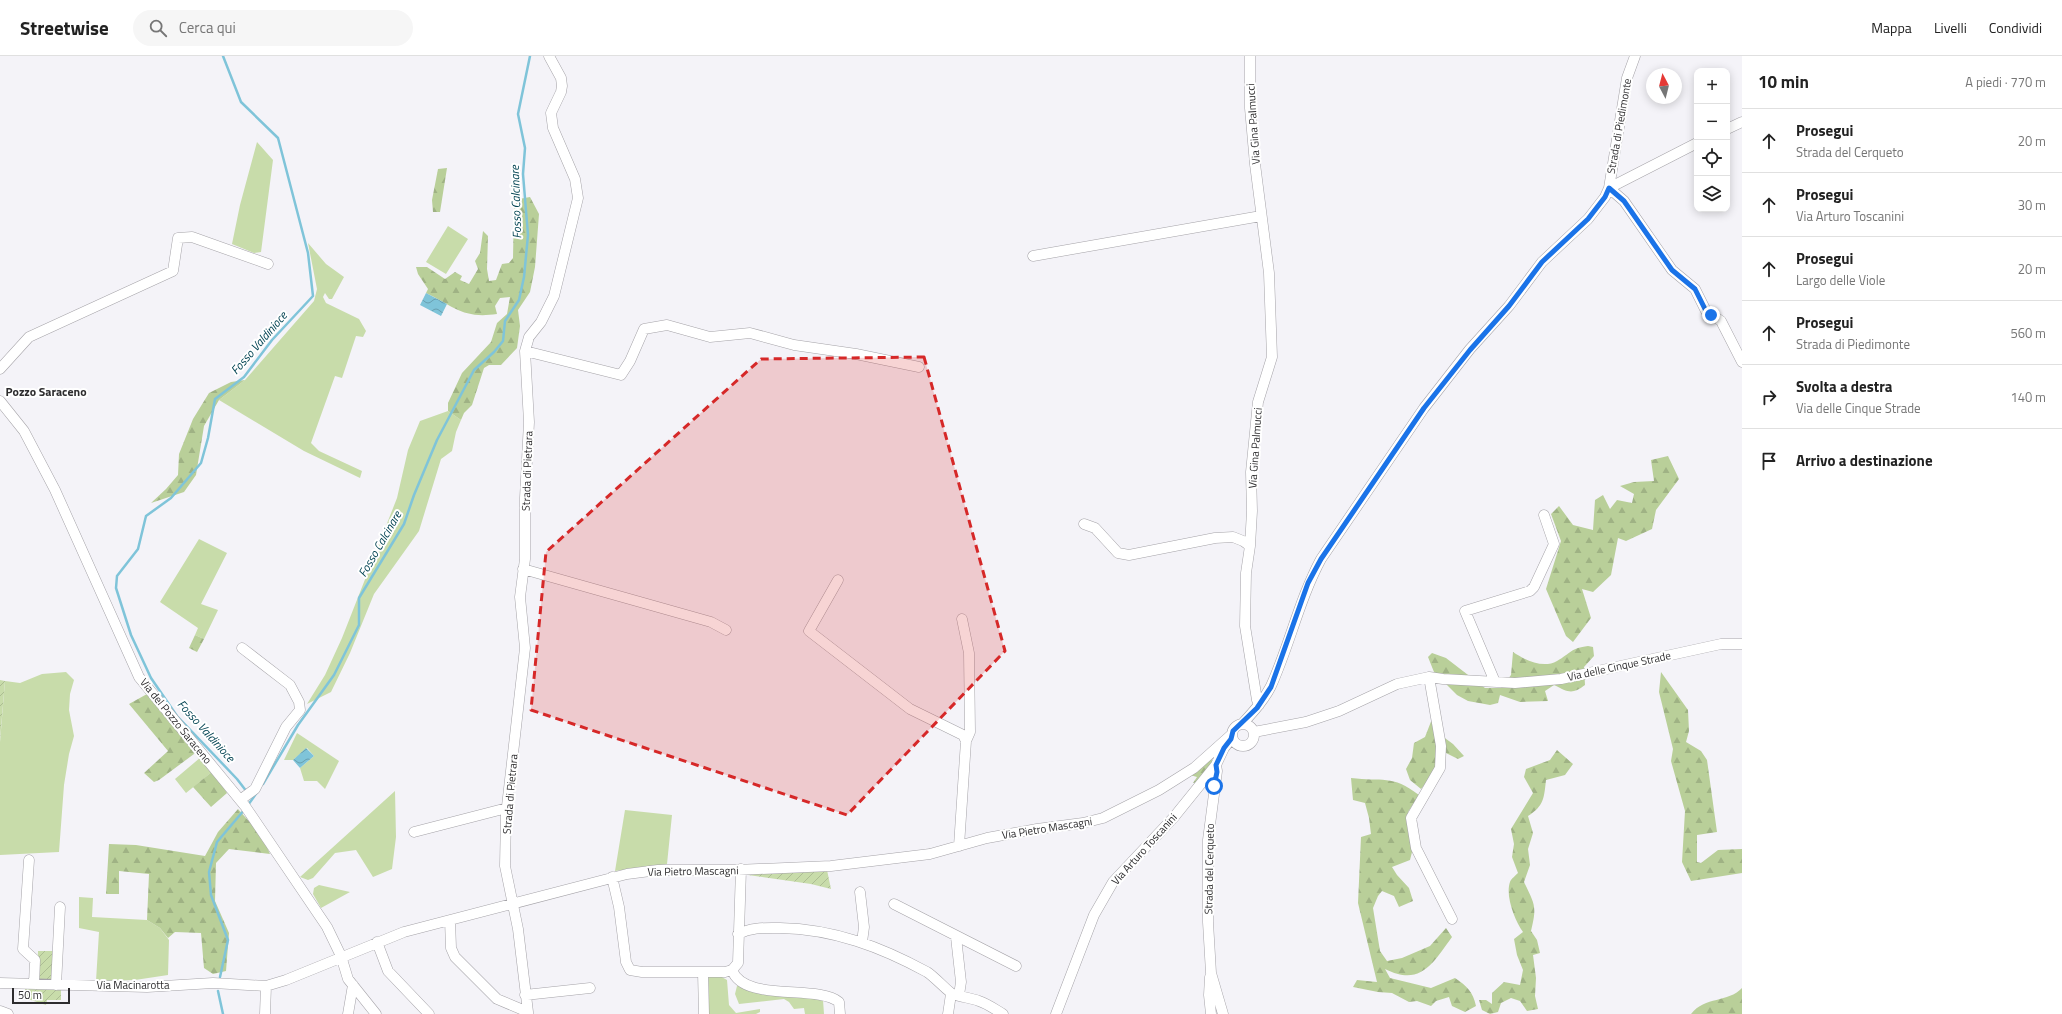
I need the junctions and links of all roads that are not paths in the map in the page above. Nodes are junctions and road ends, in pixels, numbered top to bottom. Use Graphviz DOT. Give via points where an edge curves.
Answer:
graph roads {
  1 [pos="549,56"];
  2 [pos="1250,56"];
  3 [pos="1635,56"];
  4 [pos="1742,122"];
  5 [pos="1730,128"];
  6 [pos="1694,145"];
  7 [pos="1609,188"];
  8 [pos="1261,216"];
  9 [pos="1033,256"];
  10 [pos="268,264"];
  11 [pos="525,351"];
  12 [pos="1742,362"];
  13 [pos="919,367"];
  14 [pos="0,369"];
  15 [pos="0,400"];
  16 [pos="1544,515"];
  17 [pos="1084,524"];
  18 [pos="1250,546"];
  19 [pos="523,569"];
  20 [pos="838,580"];
  21 [pos="962,619"];
  22 [pos="726,630"];
  23 [pos="1742,644"];
  24 [pos="242,648"];
  25 [pos="1429,677"];
  26 [pos="1494,682"];
  27 [pos="1258,706"];
  28 [pos="1243,723"];
  29 [pos="1253,730"];
  30 [pos="966,741"];
  31 [pos="1232,743"];
  32 [pos="1213,750"];
  33 [pos="1218,762"];
  34 [pos="240,800"];
  35 [pos="507,808"];
  36 [pos="414,832"];
  37 [pos="959,846"];
  38 [pos="29,860"];
  39 [pos="741,869"];
  40 [pos="612,877"];
  41 [pos="860,892"];
  42 [pos="894,904"];
  43 [pos="512,905"];
  44 [pos="60,907"];
  45 [pos="1452,919"];
  46 [pos="450,920"];
  47 [pos="738,934"];
  48 [pos="956,937"];
  49 [pos="377,942"];
  50 [pos="862,942"];
  51 [pos="341,956"];
  52 [pos="1016,966"];
  53 [pos="732,970"];
  54 [pos="703,972"];
  55 [pos="1211,973"];
  56 [pos="0,983"];
  57 [pos="34,984"];
  58 [pos="56,985"];
  59 [pos="353,985"];
  60 [pos="266,986"];
  61 [pos="590,988"];
  62 [pos="955,994"];
  63 [pos="525,995"];
  64 [pos="0,1011"];
  65 [pos="528,1013"];
  66 [pos="8,1014"];
  67 [pos="264,1014"];
  68 [pos="348,1014"];
  69 [pos="376,1014"];
  70 [pos="429,1014"];
  71 [pos="704,1014"];
  72 [pos="840,1014"];
  73 [pos="948,1014"];
  74 [pos="1003,1014"];
  75 [pos="1056,1014"];
  76 [pos="1211,1014"];
  77 [pos="1223,1014"];
  1 -- 11 [label="street, Strada di Pietrara" via="561,78 562,86 551,113 553,128 575,179 578,198 554,296 541,322 529,337"];
  2 -- 8 [label="street, Via Gina Palmucci" via="1250,108"];
  3 -- 7 [label="street, Strada di Piedimonte" via="1625,86"];
  4 -- 5 [label="street"];
  6 -- 7 [label="street"];
  7 -- 12 [label="street" via="1624,201 1672,270 1695,289 1706,311 1721,321"];
  7 -- 27 [label="street, Strada di Piedimonte" via="1588,219 1542,262 1509,306 1433,396 1321,559 1308,583 1271,687"];
  8 -- 9 [label="street"];
  8 -- 18 [label="street, Via Gina Palmucci" via="1269,273 1272,357 1258,402 1251,472"];
  10 -- 14 [label="street" via="192,237 178,238 173,270 29,337"];
  11 -- 13 [label="street" via="621,375 644,329 667,325 710,337 750,333 794,345"];
  11 -- 19 [label="street, Strada di Pietrara" via="529,422"];
  15 -- 34 [label="street, Via del Pozzo Saraceno" via="24,431 55,490 139,677"];
  16 -- 26 [label="street" via="1554,544 1534,587 1530,591 1465,611"];
  17 -- 18 [label="street" via="1094,528 1118,553 1129,555 1215,538 1233,537 1243,540"];
  18 -- 27 [label="street, Via Gina Palmucci" via="1246,573 1246,626"];
  19 -- 22 [label="street" via="711,622"];
  19 -- 35 [label="street, Strada di Pietrara" via="520,597 525,648"];
  20 -- 30 [label="street" via="809,631 910,709 963,735"];
  21 -- 30 [label="street" via="969,653 970,732"];
  23 -- 26 [label="street, Via delle Cinque Strade" via="1721,644 1561,678 1515,683"];
  24 -- 34 [label="street" via="290,685 299,702 300,710 286,727 254,789"];
  25 -- 26 [label="street, Via delle Cinque Strade"];
  25 -- 29 [label="street, Via delle Cinque Strade" via="1397,684 1339,711 1306,722"];
  25 -- 45 [label="street" via="1441,746 1440,768 1411,818 1416,848"];
  27 -- 28 [label="street, Strada di Piedimonte"];
  27 -- 29 [label="street, Strada di Piedimonte"];
  28 -- 29 [label="street" via="1248,724"];
  28 -- 31 [label="street, Strada di Piedimonte" via="1237,726"];
  29 -- 31 [label="street" via="1250,743"];
  30 -- 37 [label="street"];
  31 -- 32 [label="street"];
  31 -- 32 [label="street, Via Pietro Mascagni"];
  31 -- 33 [label="street, Via Arturo Toscanini"];
  32 -- 37 [label="street, Via Pietro Mascagni" via="1194,768 1159,790 1103,818 1083,824 987,838"];
  33 -- 55 [label="street, Strada del Cerqueto" via="1208,840"];
  33 -- 75 [label="street, Via Arturo Toscanini" via="1174,817 1113,882 1094,915"];
  34 -- 51 [label="street, Via del Pozzo Saraceno" via="327,927"];
  35 -- 36 [label="street"];
  35 -- 43 [label="street, Strada di Pietrara" via="505,866"];
  37 -- 39 [label="street, Via Pietro Mascagni" via="930,854 831,866"];
  38 -- 57 [label="street" via="23,948 35,960"];
  39 -- 40 [label="street, Via Pietro Mascagni" via="658,870"];
  39 -- 47 [label="street"];
  40 -- 43 [label="street, Via Pietro Mascagni"];
  40 -- 54 [label="street" via="619,907 626,962 630,970"];
  41 -- 50 [label="street" via="864,927"];
  42 -- 48 [label="street"];
  43 -- 46 [label="street, Via Pietro Mascagni"];
  43 -- 63 [label="street, Strada di Pietrara" via="518,929"];
  44 -- 58 [label="street"];
  46 -- 49 [label="street, Via Pietro Mascagni"];
  46 -- 65 [label="street" via="451,948 455,957 497,999"];
  47 -- 50 [label="street" via="747,929 797,928 831,933"];
  47 -- 53 [label="street" via="738,963"];
  48 -- 52 [label="street"];
  48 -- 62 [label="street" via="961,982"];
  49 -- 51 [label="street, Via Pietro Mascagni"];
  49 -- 70 [label="street" via="388,971"];
  50 -- 62 [label="street" via="930,974"];
  51 -- 59 [label="street, Via del Pozzo Saraceno" via="348,979"];
  51 -- 60 [label="street, Via Macinarotta"];
  53 -- 54 [label="street"];
  53 -- 72 [label="street" via="735,977 748,985 790,993 833,997 839,1002"];
  54 -- 71 [label="street"];
  55 -- 76 [label="street, Strada del Cerqueto" via="1208,995"];
  55 -- 77 [label="street, Strada del Cerqueto"];
  56 -- 57 [label="street, Via Macinarotta"];
  57 -- 58 [label="street, Via Macinarotta"];
  58 -- 60 [label="street, Via Macinarotta" via="147,987 213,983"];
  59 -- 68 [label="street"];
  59 -- 69 [label="street, Via del Pozzo Saraceno"];
  60 -- 67 [label="street"];
  61 -- 63 [label="street"];
  62 -- 73 [label="street"];
  62 -- 74 [label="street" via="980,1001"];
  63 -- 65 [label="street, Strada di Pietrara"];
  64 -- 66 [label="street"];
}
